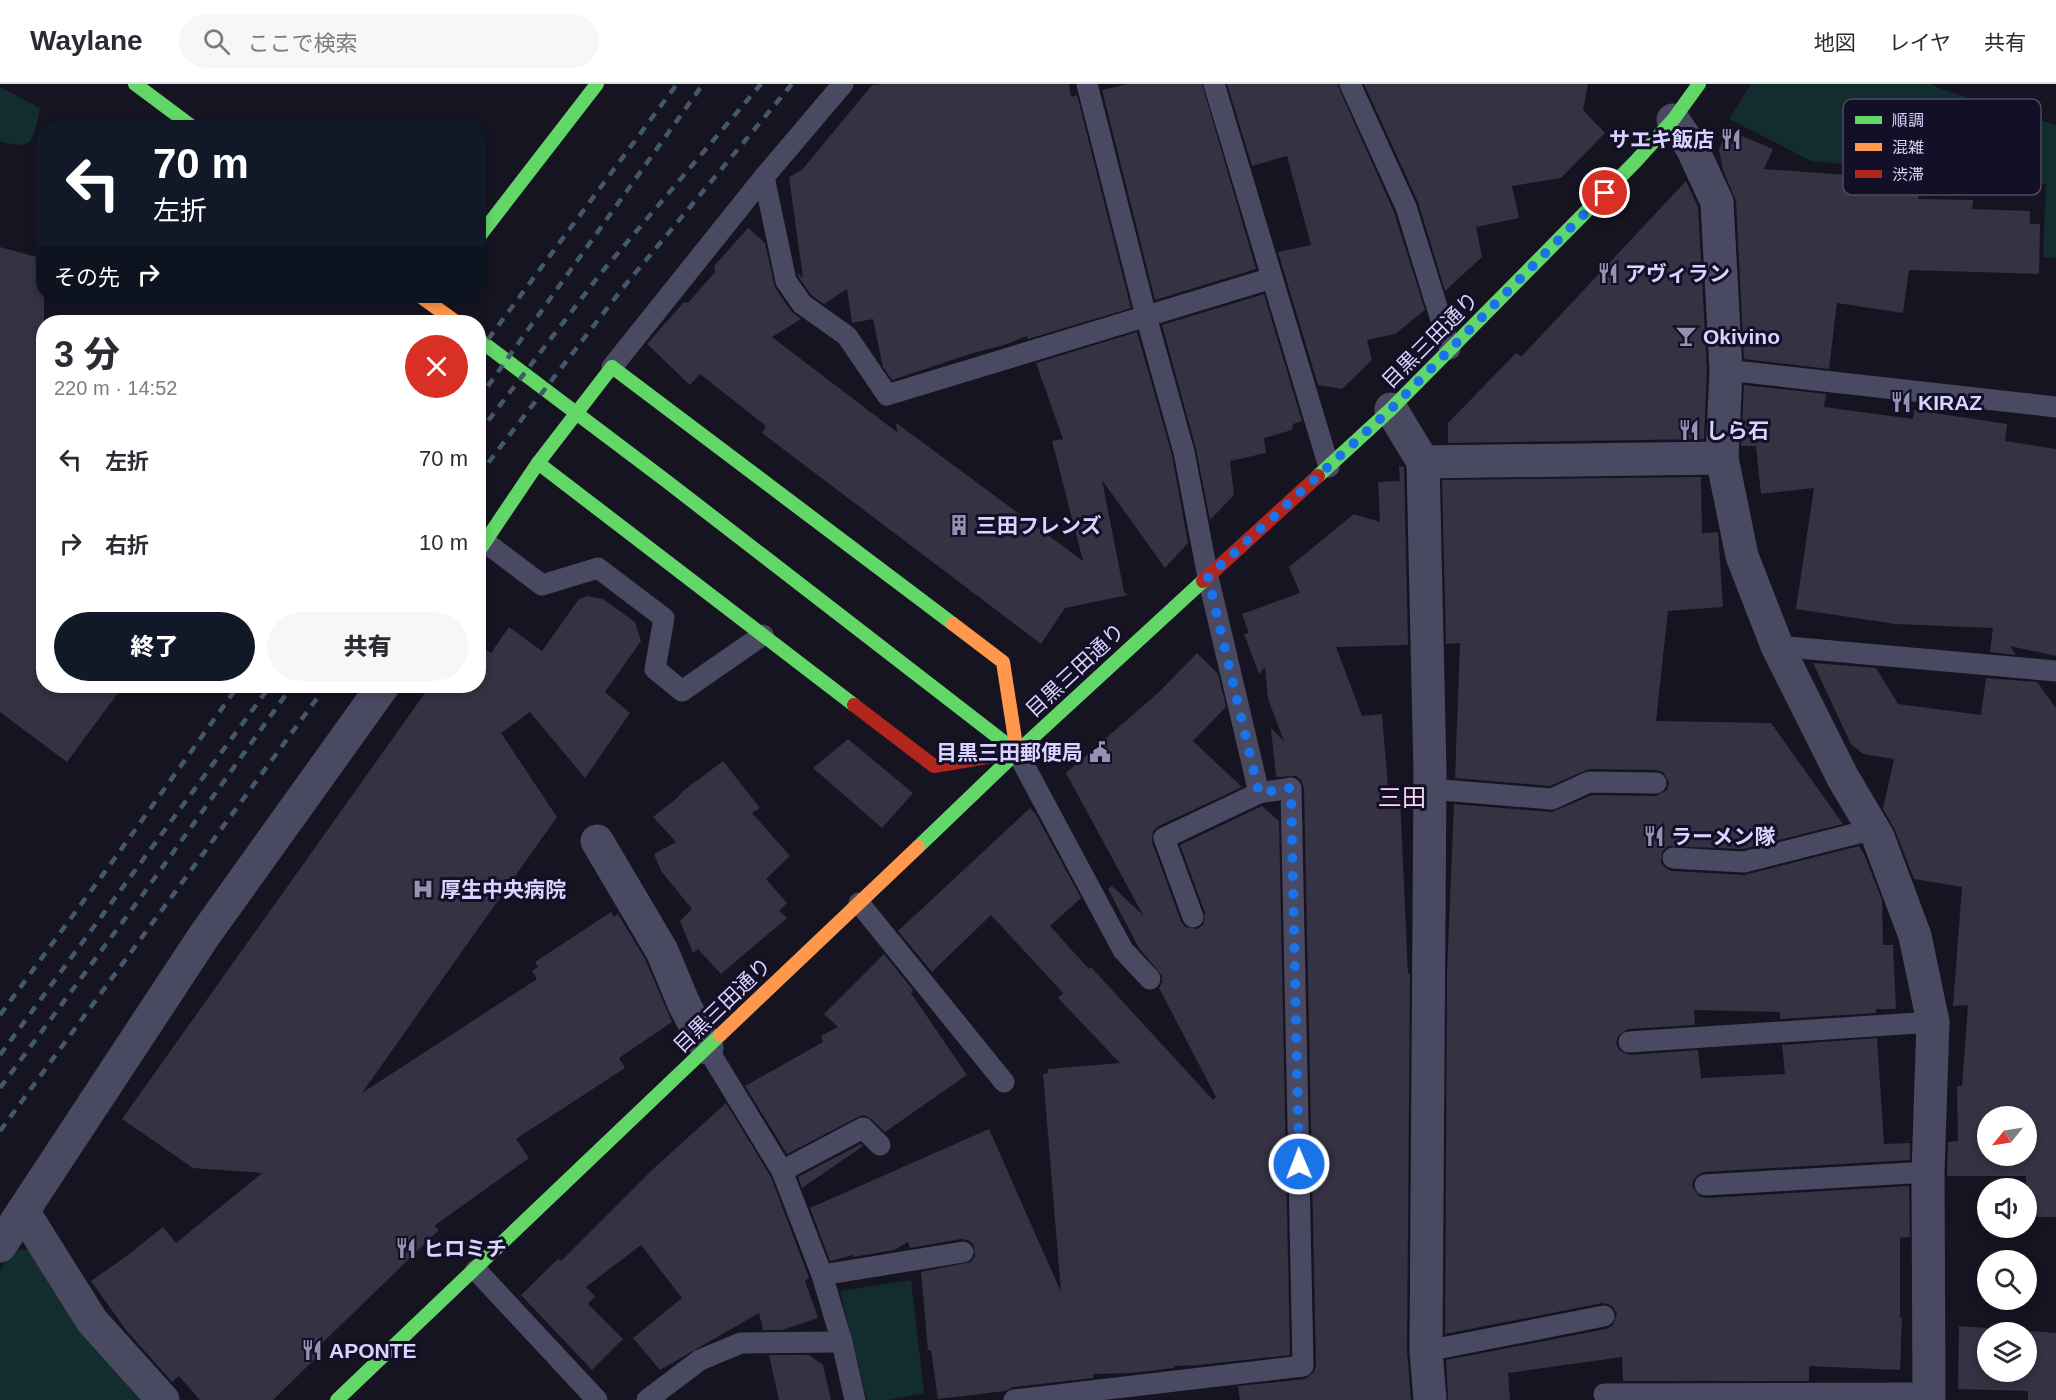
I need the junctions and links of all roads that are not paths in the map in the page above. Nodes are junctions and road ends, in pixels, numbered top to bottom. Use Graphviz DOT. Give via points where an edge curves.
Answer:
graph roads {
  1 [pos="135,84"];
  2 [pos="597,84"];
  3 [pos="843,84"];
  4 [pos="1087,84"];
  5 [pos="1214,84"];
  6 [pos="1350,84"];
  7 [pos="1690,87"];
  8 [pos="183,120"];
  9 [pos="1673,120"];
  10 [pos="764,177"];
  11 [pos="486,228"];
  12 [pos="1272,278"];
  13 [pos="434,303"];
  14 [pos="448,315"];
  15 [pos="1146,316"];
  16 [pos="486,345"];
  17 [pos="1450,350"];
  18 [pos="612,367"];
  19 [pos="1726,370"];
  20 [pos="2056,407"];
  21 [pos="1391,409"];
  22 [pos="1722,458"];
  23 [pos="1423,462"];
  24 [pos="538,463"];
  25 [pos="1329,467"];
  26 [pos="486,541"];
  27 [pos="486,550"];
  28 [pos="1208,577"];
  29 [pos="763,635"];
  30 [pos="1777,645"];
  31 [pos="2056,671"];
  32 [pos="378,693"];
  33 [pos="1017,753"];
  34 [pos="1656,783"];
  35 [pos="1430,789"];
  36 [pos="1259,793"];
  37 [pos="1874,829"];
  38 [pos="597,841"];
  39 [pos="1672,858"];
  40 [pos="859,903"];
  41 [pos="1193,917"];
  42 [pos="1150,979"];
  43 [pos="1933,1022"];
  44 [pos="1629,1042"];
  45 [pos="707,1048"];
  46 [pos="1004,1082"];
  47 [pos="880,1145"];
  48 [pos="782,1171"];
  49 [pos="1928,1172"];
  50 [pos="1705,1185"];
  51 [pos="23,1211"];
  52 [pos="0,1246"];
  53 [pos="963,1252"];
  54 [pos="476,1270"];
  55 [pos="822,1275"];
  56 [pos="1604,1316"];
  57 [pos="842,1342"];
  58 [pos="1426,1351"];
  59 [pos="1604,1394"];
  60 [pos="1103,1395"];
  61 [pos="1929,1397"];
  62 [pos="163,1400"];
  63 [pos="337,1400"];
  64 [pos="597,1400"];
  65 [pos="647,1400"];
  66 [pos="855,1400"];
  67 [pos="1014,1400"];
  68 [pos="1430,1400"];
  1 -- 8 [label="street"];
  2 -- 11 [label="street"];
  3 -- 10 [label="lane"];
  4 -- 15 [label="lane"];
  5 -- 12 [label="lane"];
  6 -- 17 [label="lane" via="1406,207"];
  7 -- 9 [label="street, 目黒三田通り"];
  9 -- 17 [label="street, 目黒三田通り"];
  9 -- 19 [label="street" via="1692,148 1717,202"];
  10 -- 15 [label="lane" via="786,281 802,304 847,336 887,395"];
  10 -- 18 [label="lane"];
  12 -- 15 [label="lane"];
  12 -- 25 [label="lane"];
  13 -- 14 [label="street"];
  15 -- 28 [label="lane" via="1184,452"];
  16 -- 33 [label="street"];
  17 -- 21 [label="street, 目黒三田通り"];
  18 -- 24 [label="street"];
  18 -- 33 [label="street" via="1003,662"];
  19 -- 20 [label="lane"];
  19 -- 22 [label="street"];
  21 -- 23 [label="street"];
  21 -- 25 [label="street, 目黒三田通り"];
  22 -- 23 [label="street"];
  22 -- 30 [label="street" via="1742,556"];
  23 -- 35 [label="street"];
  24 -- 26 [label="street"];
  24 -- 29 [label="street"];
  25 -- 28 [label="street, 目黒三田通り"];
  27 -- 29 [label="lane" via="542,585 598,568 664,618 655,669 682,690"];
  28 -- 33 [label="street, 目黒三田通り"];
  28 -- 36 [label="lane"];
  29 -- 33 [label="street" via="934,766"];
  30 -- 31 [label="lane"];
  30 -- 37 [label="street" via="1843,777"];
  32 -- 51 [label="street" via="204,936"];
  33 -- 40 [label="street, 目黒三田通り"];
  33 -- 42 [label="lane" via="1123,950"];
  34 -- 35 [label="lane" via="1589,782 1552,799"];
  35 -- 58 [label="street"];
  36 -- 41 [label="lane" via="1164,838"];
  36 -- 60 [label="lane" via="1291,788 1303,1366"];
  37 -- 39 [label="lane" via="1744,862"];
  37 -- 43 [label="street" via="1915,936"];
  38 -- 45 [label="street" via="662,951"];
  40 -- 45 [label="street, 目黒三田通り"];
  40 -- 46 [label="lane"];
  43 -- 44 [label="lane"];
  43 -- 49 [label="street"];
  45 -- 48 [label="lane"];
  45 -- 54 [label="street, 目黒三田通り"];
  47 -- 48 [label="lane" via="863,1128"];
  48 -- 55 [label="lane"];
  49 -- 50 [label="lane"];
  49 -- 61 [label="street"];
  51 -- 52 [label="street"];
  51 -- 62 [label="street" via="92,1321"];
  53 -- 55 [label="lane"];
  54 -- 63 [label="street, 目黒三田通り"];
  54 -- 64 [label="lane"];
  55 -- 57 [label="lane"];
  56 -- 58 [label="lane"];
  57 -- 65 [label="lane" via="741,1343 700,1360"];
  57 -- 66 [label="lane"];
  58 -- 68 [label="street"];
  59 -- 61 [label="lane"];
  60 -- 67 [label="lane"];
}
